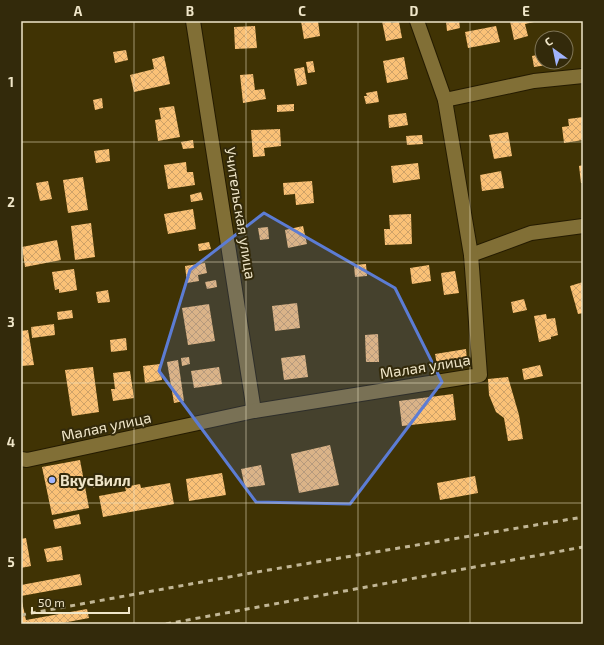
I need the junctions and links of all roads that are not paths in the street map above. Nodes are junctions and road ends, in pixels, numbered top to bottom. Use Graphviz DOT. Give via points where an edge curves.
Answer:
graph roads {
  1 [pos="193,21"];
  2 [pos="417,21"];
  3 [pos="583,76"];
  4 [pos="445,100"];
  5 [pos="583,226"];
  6 [pos="471,255"];
  7 [pos="254,411"];
  8 [pos="21,459"];
  1 -- 7 [label="street, Учительская улица"];
  2 -- 4 [label="street, Малая улица"];
  3 -- 4 [label="street" via="534,81"];
  4 -- 6 [label="street, Малая улица"];
  5 -- 6 [label="street" via="531,233"];
  6 -- 7 [label="street, Малая улица" via="480,375"];
  7 -- 8 [label="street, Малая улица" via="27,460"];
}
